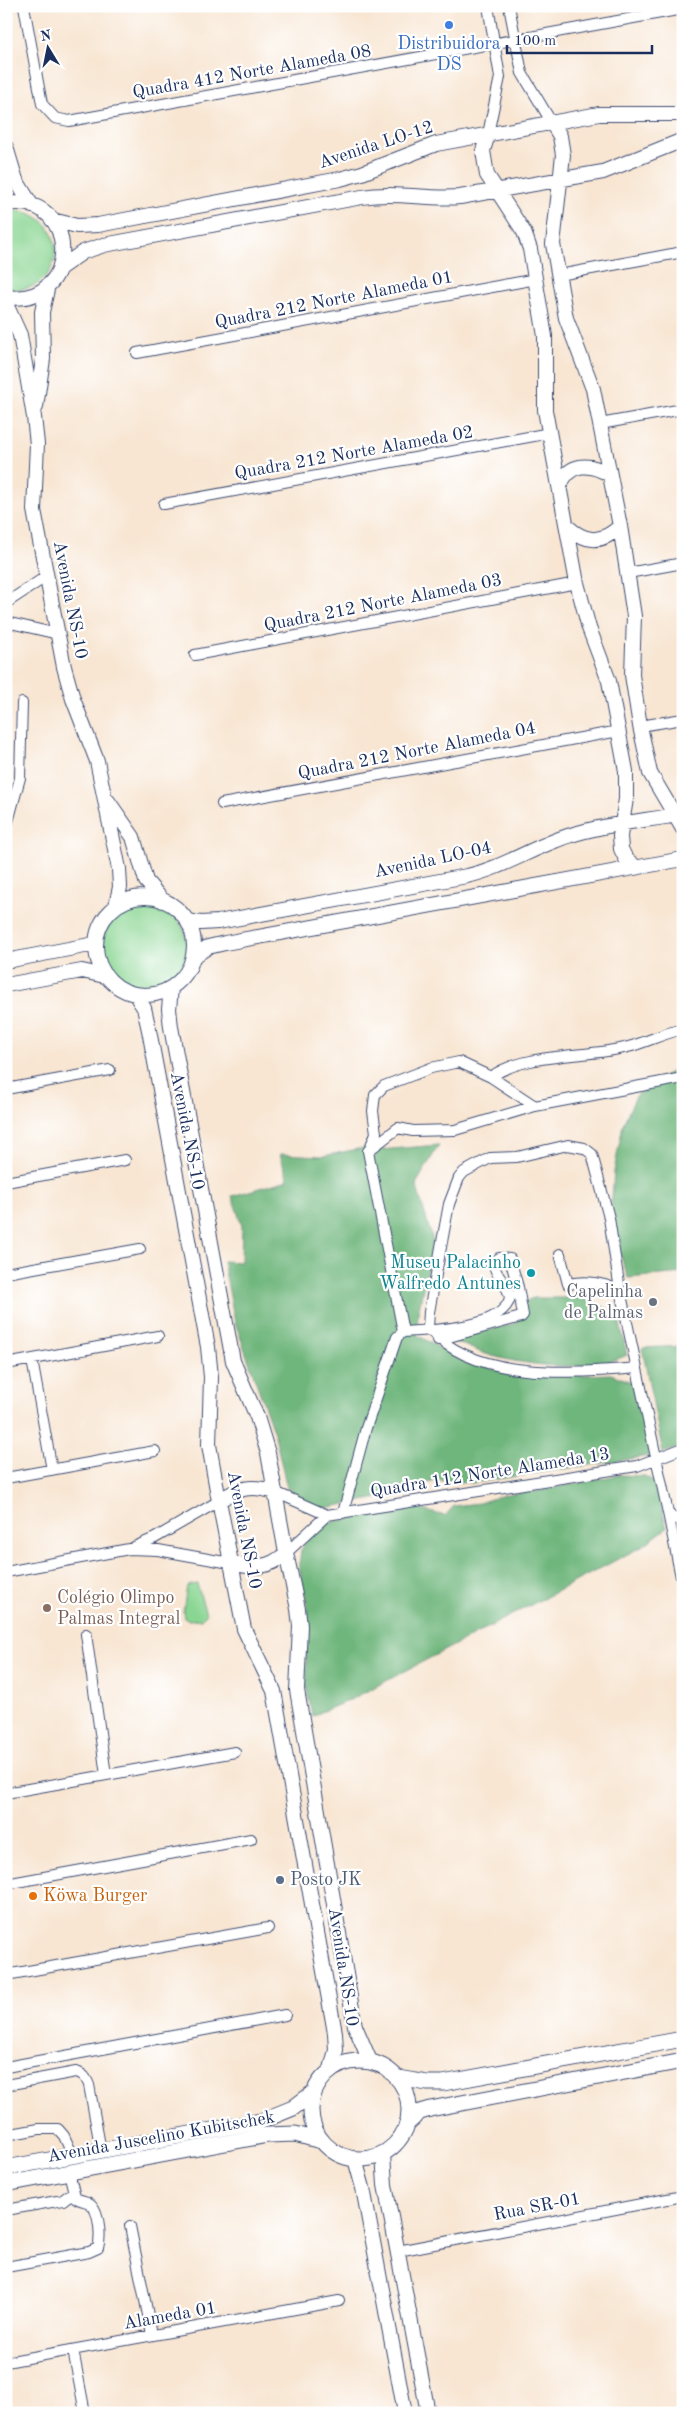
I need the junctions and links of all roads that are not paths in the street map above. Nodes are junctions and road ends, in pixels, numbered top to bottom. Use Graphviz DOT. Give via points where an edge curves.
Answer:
graph roads {
  1 [pos="24,6"];
  2 [pos="488,6"];
  3 [pos="509,6"];
  4 [pos="683,9"];
  5 [pos="515,40"];
  6 [pos="495,43"];
  7 [pos="683,114"];
  8 [pos="552,122"];
  9 [pos="488,134"];
  10 [pos="683,140"];
  11 [pos="6,148"];
  12 [pos="559,180"];
  13 [pos="498,190"];
  14 [pos="6,204"];
  15 [pos="32,206"];
  16 [pos="52,220"];
  17 [pos="683,252"];
  18 [pos="60,268"];
  19 [pos="558,275"];
  20 [pos="536,279"];
  21 [pos="48,285"];
  22 [pos="6,296"];
  23 [pos="6,304"];
  24 [pos="137,353"];
  25 [pos="683,409"];
  26 [pos="34,417"];
  27 [pos="600,424"];
  28 [pos="550,434"];
  29 [pos="610,475"];
  30 [pos="560,486"];
  31 [pos="164,504"];
  32 [pos="567,526"];
  33 [pos="620,526"];
  34 [pos="683,563"];
  35 [pos="628,573"];
  36 [pos="47,576"];
  37 [pos="576,583"];
  38 [pos="6,603"];
  39 [pos="6,622"];
  40 [pos="58,634"];
  41 [pos="195,655"];
  42 [pos="22,703"];
  43 [pos="683,718"];
  44 [pos="640,726"];
  45 [pos="619,730"];
  46 [pos="102,784"];
  47 [pos="222,804"];
  48 [pos="679,815"];
  49 [pos="622,825"];
  50 [pos="6,829"];
  51 [pos="683,829"];
  52 [pos="680,856"];
  53 [pos="636,867"];
  54 [pos="163,901"];
  55 [pos="116,906"];
  56 [pos="187,920"];
  57 [pos="95,944"];
  58 [pos="194,956"];
  59 [pos="6,961"];
  60 [pos="105,976"];
  61 [pos="6,986"];
  62 [pos="171,988"];
  63 [pos="135,994"];
  64 [pos="683,1029"];
  65 [pos="110,1070"];
  66 [pos="491,1077"];
  67 [pos="683,1078"];
  68 [pos="6,1089"];
  69 [pos="535,1106"];
  70 [pos="368,1151"];
  71 [pos="125,1160"];
  72 [pos="6,1182"];
  73 [pos="140,1249"];
  74 [pos="560,1254"];
  75 [pos="6,1273"];
  76 [pos="620,1290"];
  77 [pos="428,1328"];
  78 [pos="403,1332"];
  79 [pos="158,1336"];
  80 [pos="438,1340"];
  81 [pos="32,1360"];
  82 [pos="6,1364"];
  83 [pos="637,1368"];
  84 [pos="683,1448"];
  85 [pos="154,1451"];
  86 [pos="656,1458"];
  87 [pos="52,1470"];
  88 [pos="6,1478"];
  89 [pos="275,1492"];
  90 [pos="219,1501"];
  91 [pos="668,1512"];
  92 [pos="343,1513"];
  93 [pos="327,1515"];
  94 [pos="683,1518"];
  95 [pos="129,1550"];
  96 [pos="286,1554"];
  97 [pos="230,1563"];
  98 [pos="6,1572"];
  99 [pos="683,1587"];
  100 [pos="86,1634"];
  101 [pos="236,1752"];
  102 [pos="106,1775"];
  103 [pos="6,1793"];
  104 [pos="251,1839"];
  105 [pos="6,1884"];
  106 [pos="268,1928"];
  107 [pos="6,1975"];
  108 [pos="284,2014"];
  109 [pos="683,2039"];
  110 [pos="370,2061"];
  111 [pos="683,2061"];
  112 [pos="6,2067"];
  113 [pos="331,2069"];
  114 [pos="399,2078"];
  115 [pos="6,2085"];
  116 [pos="314,2092"];
  117 [pos="409,2122"];
  118 [pos="6,2135"];
  119 [pos="321,2141"];
  120 [pos="101,2150"];
  121 [pos="383,2154"];
  122 [pos="73,2156"];
  123 [pos="355,2159"];
  124 [pos="6,2168"];
  125 [pos="69,2172"];
  126 [pos="6,2184"];
  127 [pos="73,2192"];
  128 [pos="683,2196"];
  129 [pos="6,2210"];
  130 [pos="130,2226"];
  131 [pos="398,2250"];
  132 [pos="6,2267"];
  133 [pos="339,2301"];
  134 [pos="152,2335"];
  135 [pos="73,2350"];
  136 [pos="6,2362"];
  137 [pos="85,2413"];
  138 [pos="405,2413"];
  139 [pos="428,2413"];
  1 -- 6 [label="street, Quadra 412 Norte Alameda 08" via="42,104 52,115 64,121"];
  2 -- 6 [label="street"];
  3 -- 5 [label="street"];
  4 -- 5 [label="street, Quadra 412 Norte Alameda 08"];
  5 -- 6 [label="street, Quadra 412 Norte Alameda 08"];
  5 -- 8 [label="street" via="522,73"];
  6 -- 9 [label="street" via="500,78"];
  7 -- 8 [label="street, Avenida LO-12" via="599,114"];
  8 -- 9 [label="street, Avenida LO-12"];
  8 -- 12 [label="street" via="562,145"];
  9 -- 13 [label="street" via="483,151 485,167"];
  9 -- 16 [label="street, Avenida LO-12" via="429,145 362,173 330,182 98,225 77,226"];
  10 -- 12 [label="street" via="619,168"];
  11 -- 15 [label="street, Avenida NS-10" via="16,180"];
  12 -- 13 [label="street"];
  12 -- 19 [label="street" via="553,236"];
  13 -- 18 [label="street" via="446,198 362,196 104,245 84,252"];
  13 -- 20 [label="street" via="524,232"];
  14 -- 15 [label="street"];
  15 -- 16 [label="street, Avenida NS-10"];
  16 -- 18 [label="street, Avenida NS-10" via="63,242"];
  17 -- 19 [label="street"];
  18 -- 21 [label="street, Avenida NS-10"];
  19 -- 27 [label="street" via="566,318 593,389"];
  20 -- 24 [label="street, Quadra 212 Norte Alameda 01"];
  20 -- 28 [label="street" via="545,336 544,393"];
  21 -- 22 [label="street, Avenida NS-10" via="28,296"];
  21 -- 26 [label="street, Avenida NS-10" via="42,308 43,359"];
  23 -- 26 [label="street, Avenida NS-10" via="20,334"];
  25 -- 27 [label="street"];
  26 -- 36 [label="street, Avenida NS-10" via="37,444 33,505"];
  27 -- 29 [label="street"];
  28 -- 30 [label="street"];
  28 -- 31 [label="street, Quadra 212 Norte Alameda 02"];
  29 -- 30 [label="street" via="599,468 578,466 567,473"];
  29 -- 33 [label="street"];
  30 -- 32 [label="street"];
  32 -- 33 [label="street" via="586,539 602,538"];
  32 -- 37 [label="street"];
  33 -- 35 [label="street"];
  34 -- 35 [label="street"];
  35 -- 44 [label="street" via="634,616 633,682"];
  36 -- 38 [label="street"];
  36 -- 40 [label="street, Avenida NS-10"];
  37 -- 41 [label="street, Quadra 212 Norte Alameda 03"];
  37 -- 45 [label="street" via="609,681"];
  39 -- 40 [label="street"];
  40 -- 46 [label="street, Avenida NS-10" via="68,686 93,750"];
  42 -- 50 [label="street" via="20,778"];
  43 -- 44 [label="street"];
  44 -- 48 [label="street" via="648,768"];
  45 -- 47 [label="street, Quadra 212 Norte Alameda 04"];
  45 -- 49 [label="street" via="626,771"];
  46 -- 54 [label="street, Avenida NS-10" via="110,805 134,841 146,881"];
  46 -- 55 [label="street, Avenida NS-10" via="121,878"];
  48 -- 49 [label="street, Avenida LO-04"];
  48 -- 51 [label="street"];
  49 -- 53 [label="street" via="620,849"];
  49 -- 56 [label="street, Avenida LO-04" via="565,837 476,874 218,922 201,924"];
  52 -- 53 [label="street"];
  53 -- 58 [label="street" via="225,943"];
  54 -- 55 [label="street, Avenida NS-10" via="138,898"];
  54 -- 56 [label="street, Avenida NS-10"];
  55 -- 57 [label="street, Avenida NS-10" via="102,921"];
  56 -- 58 [label="street" via="192,932"];
  57 -- 59 [label="street"];
  57 -- 60 [label="street" via="98,962"];
  58 -- 62 [label="street"];
  60 -- 61 [label="street" via="82,971"];
  60 -- 63 [label="street" via="118,987"];
  62 -- 63 [label="street" via="151,994"];
  62 -- 89 [label="street, Avenida NS-10" via="170,1018 226,1325 239,1378 263,1434"];
  63 -- 90 [label="street, Avenida NS-10" via="144,1008 148,1024 209,1355 212,1390 209,1445"];
  64 -- 66 [label="street" via="628,1047 540,1060 500,1070"];
  65 -- 68 [label="street"];
  66 -- 69 [label="street"];
  66 -- 70 [label="street" via="459,1062 431,1068 384,1086 375,1095 376,1133"];
  67 -- 69 [label="street"];
  69 -- 70 [label="street" via="455,1130 398,1128"];
  70 -- 78 [label="street"];
  71 -- 72 [label="street"];
  73 -- 75 [label="street"];
  74 -- 76 [label="street" via="568,1284 595,1282"];
  76 -- 77 [label="street" via="609,1218 592,1154 584,1148 568,1145 517,1157 490,1158 464,1172 453,1190"];
  76 -- 83 [label="street"];
  77 -- 78 [label="street"];
  77 -- 80 [label="street"];
  77 -- 80 [label="street" via="468,1326 505,1308 510,1298 509,1289 494,1264 499,1258 510,1259 523,1315"];
  78 -- 92 [label="street" via="394,1344 369,1418"];
  79 -- 81 [label="street"];
  80 -- 83 [label="street" via="474,1357 510,1368 557,1373"];
  81 -- 82 [label="street"];
  81 -- 87 [label="street"];
  83 -- 86 [label="street"];
  84 -- 86 [label="street, Quadra 112 Norte Alameda 13"];
  85 -- 87 [label="street"];
  86 -- 91 [label="street"];
  86 -- 92 [label="street, Quadra 112 Norte Alameda 13" via="636,1466"];
  87 -- 88 [label="street"];
  89 -- 90 [label="street" via="244,1487"];
  89 -- 93 [label="street"];
  89 -- 96 [label="street, Avenida NS-10"];
  90 -- 95 [label="street"];
  90 -- 97 [label="street, Avenida NS-10"];
  91 -- 94 [label="street" via="674,1518"];
  91 -- 99 [label="street"];
  92 -- 93 [label="street, Quadra 112 Norte Alameda 13"];
  93 -- 96 [label="street"];
  95 -- 97 [label="street" via="158,1550"];
  95 -- 98 [label="street"];
  96 -- 97 [label="street" via="262,1568"];
  96 -- 110 [label="street, Avenida NS-10" via="300,1626 297,1690 355,2026"];
  97 -- 113 [label="street, Avenida NS-10" via="244,1629 274,1691 335,2033 336,2050"];
  100 -- 102 [label="street"];
  101 -- 102 [label="street"];
  102 -- 103 [label="street"];
  104 -- 105 [label="street"];
  106 -- 107 [label="street"];
  108 -- 112 [label="street"];
  109 -- 114 [label="main road" via="443,2083"];
  110 -- 113 [label="main road" via="345,2063"];
  110 -- 114 [label="main road" via="386,2067"];
  111 -- 117 [label="main road" via="430,2109 420,2112"];
  113 -- 116 [label="main road"];
  114 -- 117 [label="main road" via="409,2098"];
  115 -- 120 [label="street" via="81,2073 87,2078"];
  116 -- 119 [label="main road" via="311,2118"];
  116 -- 120 [label="main road, Avenida Juscelino Kubitschek" via="293,2108 261,2121"];
  117 -- 121 [label="main road" via="399,2141"];
  118 -- 122 [label="street, Avenida Juscelino Kubitschek" via="58,2129"];
  119 -- 123 [label="main road" via="336,2154"];
  119 -- 125 [label="main road, Avenida Juscelino Kubitschek" via="295,2134 268,2135"];
  120 -- 122 [label="main road, Avenida Juscelino Kubitschek"];
  121 -- 123 [label="main road"];
  121 -- 131 [label="street" via="385,2186"];
  122 -- 124 [label="main road, Avenida Juscelino Kubitschek"];
  123 -- 138 [label="street"];
  125 -- 126 [label="main road, Avenida Juscelino Kubitschek"];
  125 -- 127 [label="street"];
  127 -- 129 [label="street" via="62,2200"];
  127 -- 132 [label="street" via="78,2200 89,2203 95,2210 100,2237 98,2248"];
  128 -- 131 [label="street, Rua SR-01"];
  130 -- 134 [label="street"];
  131 -- 139 [label="street"];
  133 -- 134 [label="street, Alameda 01"];
  134 -- 135 [label="street, Alameda 01"];
  135 -- 136 [label="street, Alameda 01"];
  135 -- 137 [label="street"];
}
